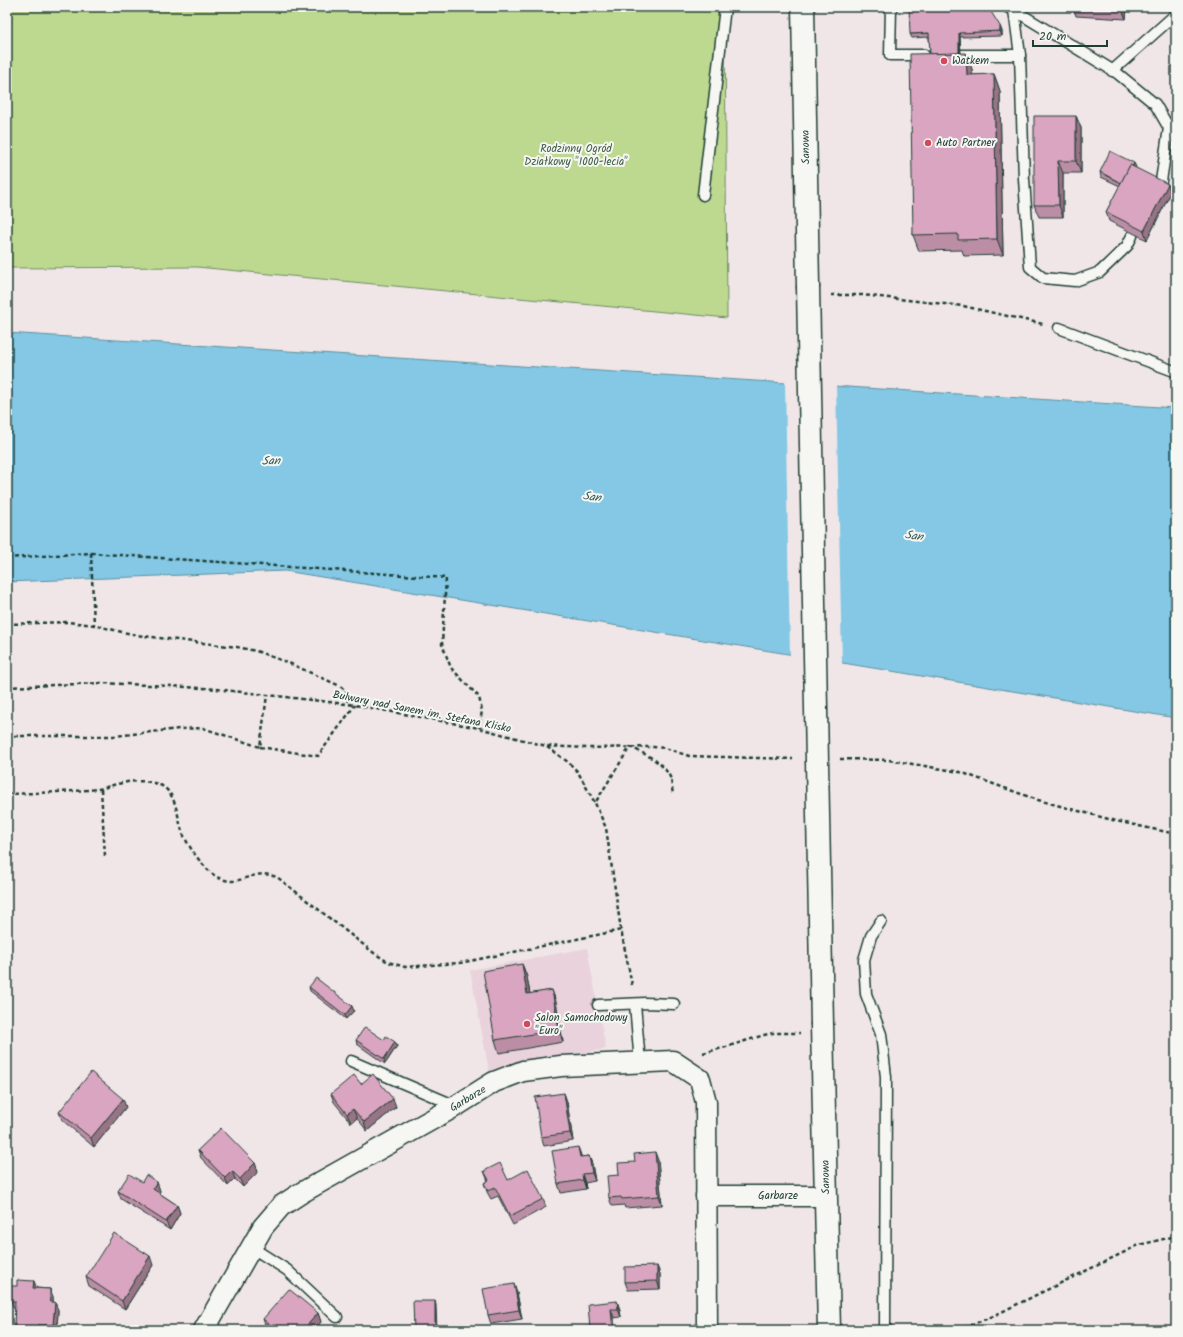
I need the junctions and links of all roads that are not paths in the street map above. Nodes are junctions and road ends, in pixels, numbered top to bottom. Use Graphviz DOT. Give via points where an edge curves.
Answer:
graph roads {
  1 [pos="725,7"];
  2 [pos="803,7"];
  3 [pos="891,7"];
  4 [pos="1010,8"];
  5 [pos="1176,14"];
  6 [pos="1020,55"];
  7 [pos="1112,71"];
  8 [pos="1173,128"];
  9 [pos="1161,181"];
  10 [pos="703,195"];
  11 [pos="1132,236"];
  12 [pos="1059,328"];
  13 [pos="1176,370"];
  14 [pos="881,921"];
  15 [pos="635,1004"];
  16 [pos="674,1004"];
  17 [pos="598,1005"];
  18 [pos="351,1061"];
  19 [pos="640,1063"];
  20 [pos="456,1106"];
  21 [pos="706,1196"];
  22 [pos="826,1196"];
  23 [pos="251,1247"];
  24 [pos="337,1317"];
  25 [pos="204,1330"];
  26 [pos="707,1330"];
  27 [pos="829,1330"];
  28 [pos="885,1330"];
  1 -- 10 [label="lane"];
  2 -- 22 [label="main road, Sanowa, bridge" via="818,291 814,1029"];
  3 -- 6 [label="lane" via="890,56"];
  4 -- 6 [label="lane"];
  4 -- 7 [label="lane"];
  5 -- 7 [label="lane"];
  6 -- 11 [label="lane" via="1030,267 1043,278 1076,281 1100,272 1127,246"];
  7 -- 8 [label="lane" via="1155,104"];
  8 -- 9 [label="lane"];
  12 -- 13 [label="lane"];
  14 -- 28 [label="lane" via="871,936 864,960 866,994 881,1034 886,1077"];
  15 -- 16 [label="lane"];
  15 -- 17 [label="lane"];
  15 -- 19 [label="lane"];
  18 -- 20 [label="lane"];
  19 -- 20 [label="street, Garbarze" via="561,1066 523,1071 494,1082"];
  19 -- 21 [label="street, Garbarze" via="673,1062 700,1079 706,1102"];
  20 -- 23 [label="street, Garbarze" via="281,1206 263,1227"];
  21 -- 22 [label="street, Garbarze"];
  21 -- 26 [label="street, Garbarze"];
  22 -- 27 [label="main road, Sanowa"];
  23 -- 24 [label="lane" via="287,1270"];
  23 -- 25 [label="street, Garbarze"];
}
